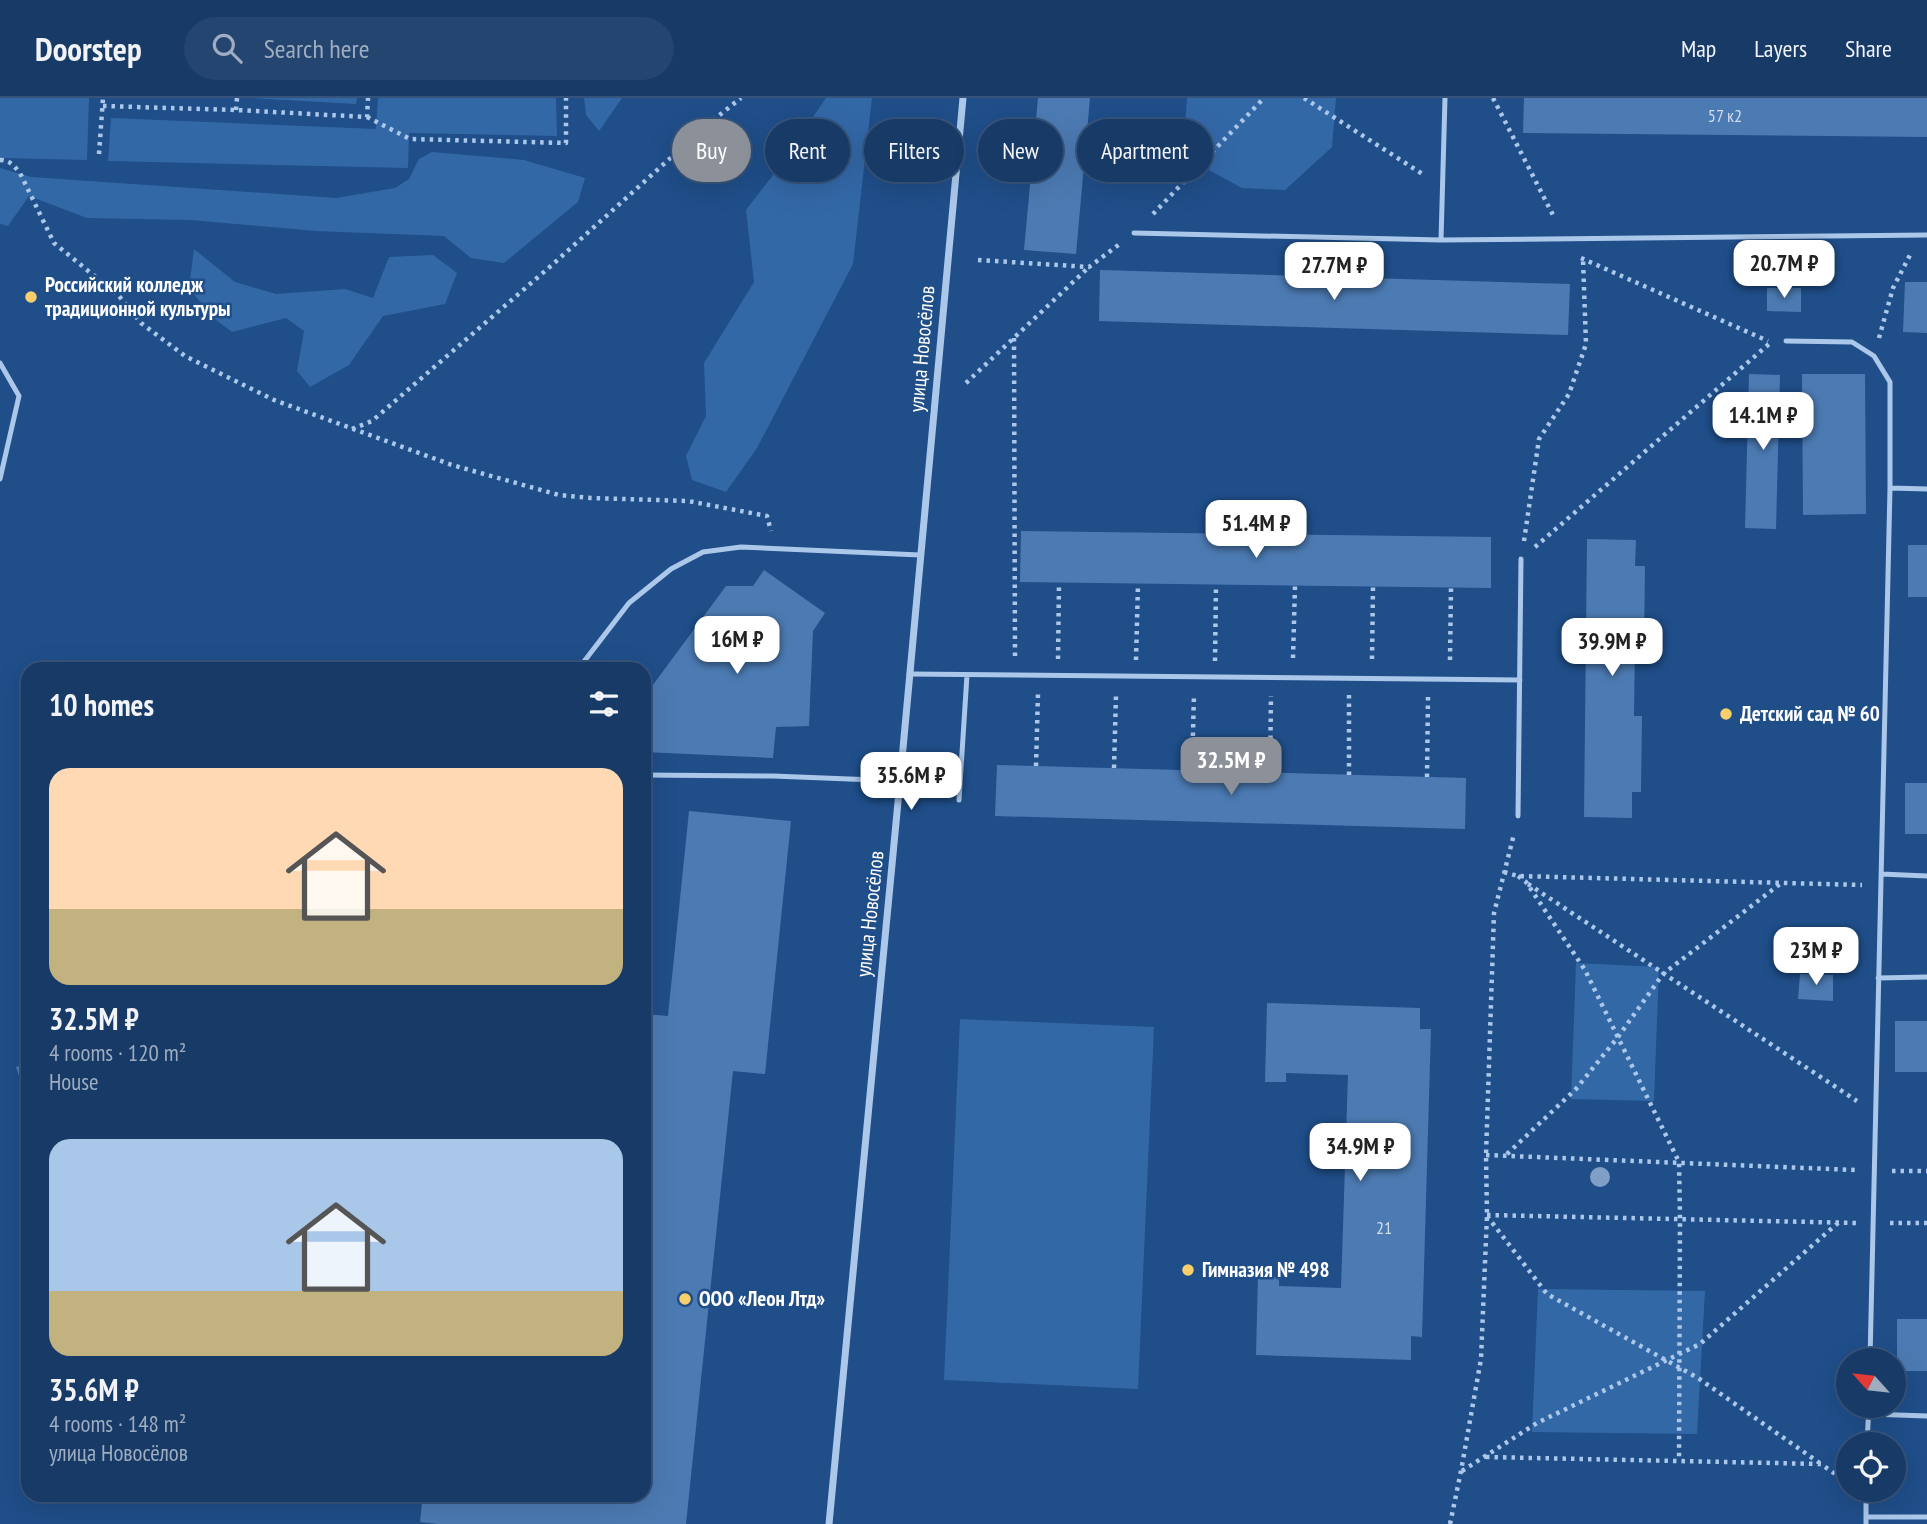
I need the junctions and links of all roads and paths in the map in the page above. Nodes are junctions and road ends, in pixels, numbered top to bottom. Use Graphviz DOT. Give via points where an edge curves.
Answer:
graph roads {
  1 [pos="103,98"];
  2 [pos="237,98"];
  3 [pos="368,98"];
  4 [pos="565,98"];
  5 [pos="741,98"];
  6 [pos="963,98"];
  7 [pos="1264,98"];
  8 [pos="1304,98"];
  9 [pos="1445,98"];
  10 [pos="103,106"];
  11 [pos="236,110"];
  12 [pos="367,117"];
  13 [pos="99,154"];
  14 [pos="0,160"];
  15 [pos="1442,187"];
  16 [pos="1134,233"];
  17 [pos="1924,235"];
  18 [pos="1441,240"];
  19 [pos="978,260"];
  20 [pos="1583,260"];
  21 [pos="1089,267"];
  22 [pos="1014,338"];
  23 [pos="1786,341"];
  24 [pos="1772,342"];
  25 [pos="1874,356"];
  26 [pos="0,363"];
  27 [pos="966,383"];
  28 [pos="351,429"];
  29 [pos="0,479"];
  30 [pos="1890,488"];
  31 [pos="1927,489"];
  32 [pos="775,549"];
  33 [pos="920,555"];
  34 [pos="1521,559"];
  35 [pos="1059,583"];
  36 [pos="1138,584"];
  37 [pos="1216,585"];
  38 [pos="1295,586"];
  39 [pos="1373,587"];
  40 [pos="1451,587"];
  41 [pos="584,662"];
  42 [pos="909,674"];
  43 [pos="967,675"];
  44 [pos="1015,675"];
  45 [pos="1038,675"];
  46 [pos="1057,676"];
  47 [pos="1116,676"];
  48 [pos="1135,677"];
  49 [pos="1194,677"];
  50 [pos="1214,677"];
  51 [pos="1272,678"];
  52 [pos="1293,678"];
  53 [pos="1349,678"];
  54 [pos="1372,679"];
  55 [pos="1428,679"];
  56 [pos="1450,680"];
  57 [pos="1520,680"];
  58 [pos="1036,766"];
  59 [pos="1114,768"];
  60 [pos="1192,770"];
  61 [pos="1270,772"];
  62 [pos="651,775"];
  63 [pos="1349,775"];
  64 [pos="1427,777"];
  65 [pos="900,781"];
  66 [pos="959,800"];
  67 [pos="1518,816"];
  68 [pos="1504,872"];
  69 [pos="1881,874"];
  70 [pos="1518,876"];
  71 [pos="1927,876"];
  72 [pos="1527,882"];
  73 [pos="1780,884"];
  74 [pos="1880,885"];
  75 [pos="1663,974"];
  76 [pos="1927,977"];
  77 [pos="1878,978"];
  78 [pos="1618,1037"];
  79 [pos="1875,1113"];
  80 [pos="1486,1154"];
  81 [pos="1506,1155"];
  82 [pos="1679,1162"];
  83 [pos="1874,1170"];
  84 [pos="1927,1171"];
  85 [pos="1486,1215"];
  86 [pos="1680,1218"];
  87 [pos="1839,1222"];
  88 [pos="1873,1223"];
  89 [pos="1927,1223"];
  90 [pos="1870,1348"];
  91 [pos="1679,1354"];
  92 [pos="1666,1360"];
  93 [pos="1679,1367"];
  94 [pos="1906,1415"];
  95 [pos="1927,1416"];
  96 [pos="1485,1457"];
  97 [pos="1679,1460"];
  98 [pos="1821,1464"];
  99 [pos="1461,1471"];
  100 [pos="1836,1475"];
  101 [pos="1866,1502"];
  102 [pos="1927,1517"];
  103 [pos="1866,1520"];
  104 [pos="829,1524"];
  105 [pos="1450,1524"];
  1 -- 10 [label="path"];
  2 -- 11 [label="path"];
  3 -- 12 [label="path"];
  4 -- 12 [label="path" via="566,143 410,139"];
  5 -- 28 [label="path" via="372,421"];
  6 -- 33 [label="street, улица Новосёлов"];
  7 -- 16 [label="path"];
  8 -- 15 [label="path"];
  9 -- 15 [label="lane"];
  10 -- 11 [label="path"];
  10 -- 13 [label="path"];
  11 -- 12 [label="path"];
  14 -- 28 [label="path" via="13,164 20,173 54,243 119,296 141,323 185,356 274,400"];
  15 -- 18 [label="lane"];
  16 -- 18 [label="lane"];
  16 -- 21 [label="path"];
  17 -- 18 [label="lane"];
  17 -- 25 [label="path" via="1894,288"];
  19 -- 21 [label="path"];
  20 -- 34 [label="path" via="1586,344 1569,394 1539,439"];
  21 -- 22 [label="path"];
  22 -- 27 [label="path"];
  22 -- 44 [label="path"];
  23 -- 25 [label="lane" via="1852,342"];
  24 -- 34 [label="path"];
  25 -- 30 [label="lane" via="1890,382"];
  26 -- 29 [label="lane" via="19,396"];
  28 -- 32 [label="path" via="452,465 559,495 688,501 767,516"];
  30 -- 31 [label="lane"];
  30 -- 69 [label="lane"];
  32 -- 33 [label="lane"];
  32 -- 41 [label="lane" via="703,552 671,569 629,603"];
  33 -- 42 [label="street, улица Новосёлов"];
  34 -- 57 [label="lane"];
  35 -- 46 [label="path"];
  36 -- 48 [label="path"];
  37 -- 50 [label="path"];
  38 -- 52 [label="path"];
  39 -- 54 [label="path"];
  40 -- 56 [label="path"];
  42 -- 43 [label="lane"];
  42 -- 65 [label="street, улица Новосёлов"];
  43 -- 44 [label="lane"];
  43 -- 66 [label="lane"];
  44 -- 45 [label="lane"];
  45 -- 46 [label="lane"];
  45 -- 58 [label="path"];
  46 -- 47 [label="lane"];
  47 -- 48 [label="lane"];
  47 -- 59 [label="path"];
  48 -- 49 [label="lane"];
  49 -- 50 [label="lane"];
  49 -- 60 [label="path"];
  50 -- 51 [label="lane"];
  51 -- 52 [label="lane"];
  51 -- 61 [label="path"];
  52 -- 53 [label="lane"];
  53 -- 54 [label="lane"];
  53 -- 63 [label="path"];
  54 -- 55 [label="lane"];
  55 -- 56 [label="lane"];
  55 -- 64 [label="path"];
  56 -- 57 [label="lane"];
  57 -- 67 [label="lane"];
  62 -- 65 [label="lane"];
  65 -- 104 [label="street, улица Новосёлов"];
  67 -- 68 [label="path"];
  68 -- 70 [label="path"];
  68 -- 80 [label="path" via="1494,913"];
  69 -- 71 [label="lane"];
  69 -- 74 [label="lane"];
  70 -- 72 [label="path"];
  70 -- 73 [label="path"];
  72 -- 75 [label="path"];
  72 -- 78 [label="path" via="1585,970"];
  73 -- 74 [label="path"];
  73 -- 75 [label="path"];
  74 -- 77 [label="lane"];
  75 -- 78 [label="path"];
  75 -- 79 [label="path"];
  76 -- 77 [label="lane"];
  77 -- 79 [label="lane"];
  78 -- 81 [label="path" via="1576,1089"];
  78 -- 82 [label="path"];
  79 -- 83 [label="lane"];
  80 -- 81 [label="path"];
  80 -- 85 [label="path"];
  81 -- 82 [label="path"];
  82 -- 83 [label="path"];
  82 -- 86 [label="path"];
  83 -- 84 [label="path"];
  83 -- 88 [label="lane"];
  85 -- 86 [label="path"];
  85 -- 92 [label="path" via="1547,1294"];
  85 -- 99 [label="path" via="1481,1359"];
  86 -- 87 [label="path"];
  86 -- 91 [label="path"];
  87 -- 88 [label="path"];
  87 -- 91 [label="path" via="1700,1344"];
  88 -- 89 [label="path"];
  88 -- 90 [label="lane"];
  91 -- 92 [label="path"];
  91 -- 93 [label="path"];
  92 -- 93 [label="path"];
  92 -- 96 [label="path" via="1537,1423"];
  93 -- 97 [label="path"];
  93 -- 98 [label="path"];
  94 -- 95 [label="lane"];
  96 -- 97 [label="path"];
  96 -- 99 [label="path"];
  97 -- 98 [label="path"];
  98 -- 100 [label="path"];
  99 -- 105 [label="path"];
  101 -- 103 [label="lane"];
  102 -- 103 [label="lane"];
}
